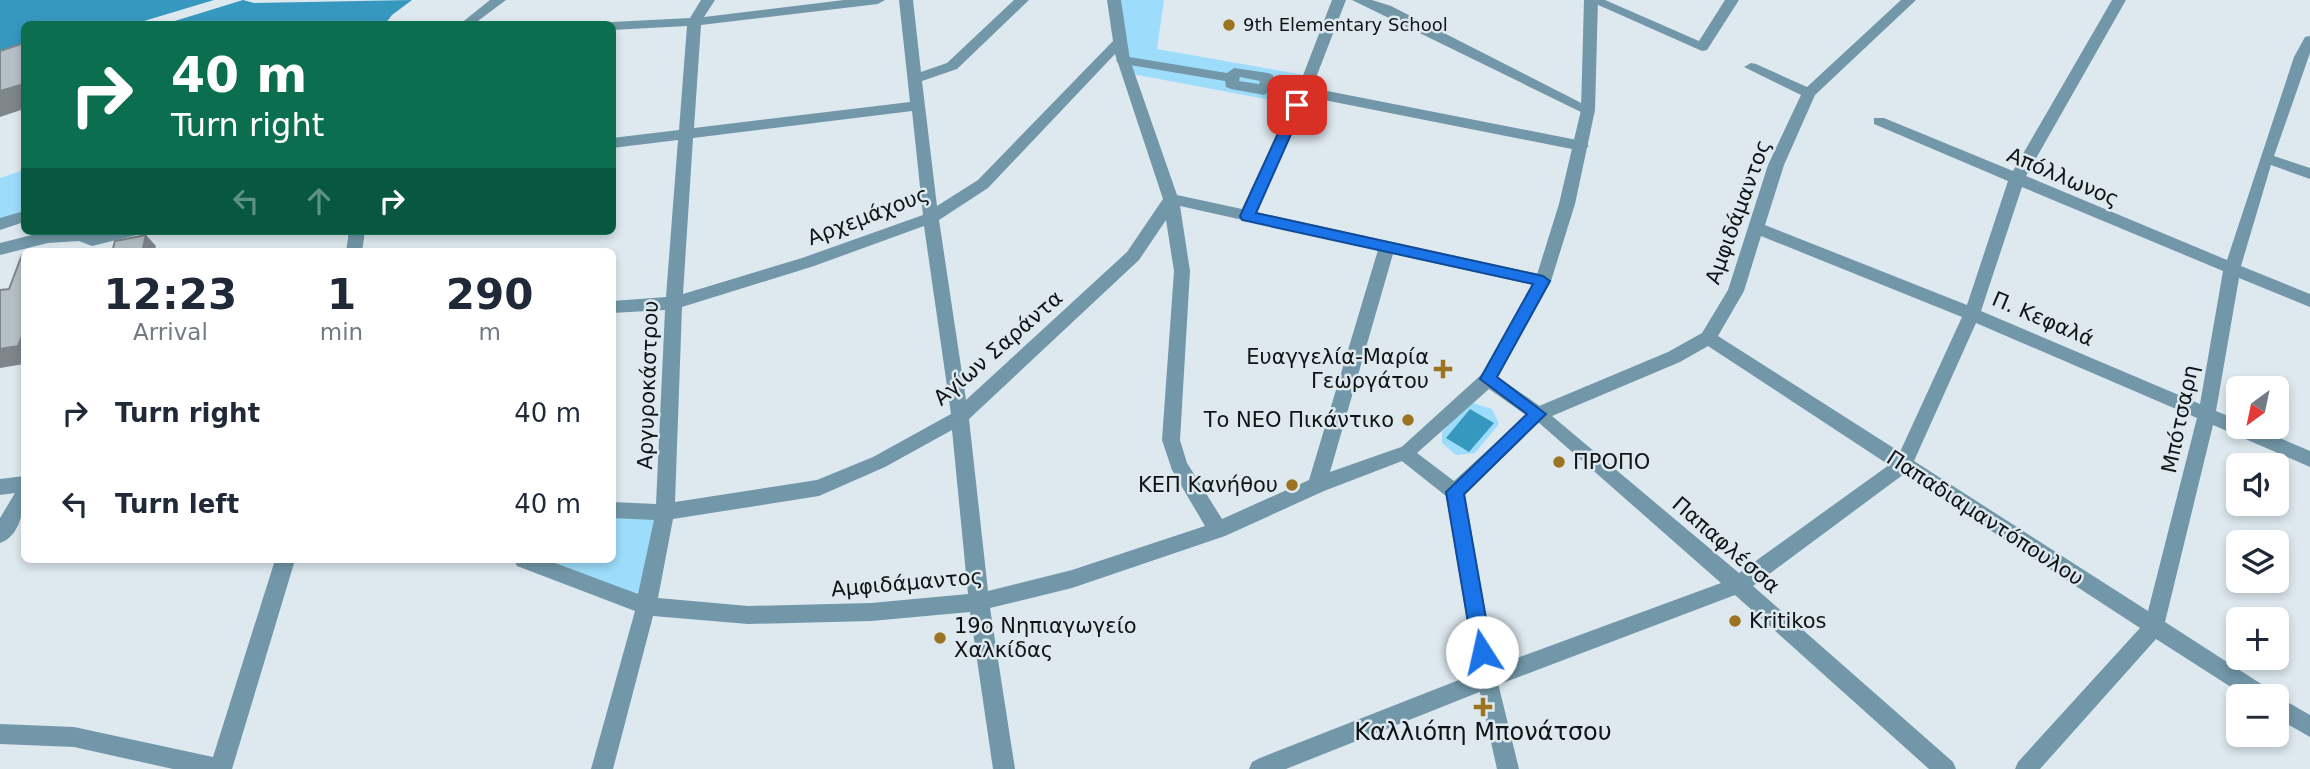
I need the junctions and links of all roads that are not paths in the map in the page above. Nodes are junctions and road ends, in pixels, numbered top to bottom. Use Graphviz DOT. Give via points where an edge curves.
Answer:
graph roads {
  1 [pos="499,0"];
  2 [pos="708,0"];
  3 [pos="878,0"];
  4 [pos="906,0"];
  5 [pos="1022,0"];
  6 [pos="1114,0"];
  7 [pos="1339,0"];
  8 [pos="1359,0"];
  9 [pos="1593,0"];
  10 [pos="1732,0"];
  11 [pos="1909,0"];
  12 [pos="2119,0"];
  13 [pos="470,21"];
  14 [pos="694,22"];
  15 [pos="616,26"];
  16 [pos="2310,40"];
  17 [pos="1120,43"];
  18 [pos="2305,59"];
  19 [pos="1123,60"];
  20 [pos="1751,67"];
  21 [pos="915,79"];
  22 [pos="1304,91"];
  23 [pos="1809,93"];
  24 [pos="917,106"];
  25 [pos="1588,110"];
  26 [pos="1879,121"];
  27 [pos="687,135"];
  28 [pos="616,143"];
  29 [pos="1582,146"];
  30 [pos="2266,158"];
  31 [pos="2310,174"];
  32 [pos="2016,180"];
  33 [pos="1171,199"];
  34 [pos="1247,216"];
  35 [pos="21,218"];
  36 [pos="931,218"];
  37 [pos="0,224"];
  38 [pos="1756,228"];
  39 [pos="59,235"];
  40 [pos="81,235"];
  41 [pos="116,235"];
  42 [pos="1387,247"];
  43 [pos="0,248"];
  44 [pos="2232,269"];
  45 [pos="1543,281"];
  46 [pos="2310,301"];
  47 [pos="674,303"];
  48 [pos="616,307"];
  49 [pos="1972,314"];
  50 [pos="1708,338"];
  51 [pos="1488,379"];
  52 [pos="2207,413"];
  53 [pos="1538,414"];
  54 [pos="960,417"];
  55 [pos="1404,453"];
  56 [pos="2310,459"];
  57 [pos="1903,465"];
  58 [pos="21,484"];
  59 [pos="1317,485"];
  60 [pos="0,487"];
  61 [pos="1455,492"];
  62 [pos="21,500"];
  63 [pos="616,510"];
  64 [pos="665,512"];
  65 [pos="1218,530"];
  66 [pos="0,535"];
  67 [pos="284,563"];
  68 [pos="532,563"];
  69 [pos="1738,585"];
  70 [pos="979,602"];
  71 [pos="646,606"];
  72 [pos="2154,627"];
  73 [pos="1487,679"];
  74 [pos="2243,684"];
  75 [pos="2289,714"];
  76 [pos="2310,727"];
  77 [pos="0,734"];
  78 [pos="220,769"];
  79 [pos="602,769"];
  80 [pos="1004,769"];
  81 [pos="1260,769"];
  82 [pos="1508,769"];
  83 [pos="1945,769"];
  84 [pos="2026,769"];
  1 -- 13 [label="street"];
  2 -- 14 [label="street, Αργυροκάστρου"];
  3 -- 14 [label="street"];
  4 -- 21 [label="street"];
  5 -- 21 [label="street" via="952,66"];
  6 -- 17 [label="street"];
  7 -- 22 [label="street"];
  8 -- 25 [label="street" via="1386,9"];
  9 -- 10 [label="street" via="1702,47"];
  9 -- 25 [label="street"];
  11 -- 23 [label="street, Αμφιδάμαντος"];
  12 -- 32 [label="street"];
  14 -- 15 [label="street"];
  14 -- 27 [label="street, Αργυροκάστρου"];
  16 -- 18 [label="street, Μπότσαρη"];
  17 -- 19 [label="street"];
  17 -- 36 [label="street, Αρχεμάχους" via="983,184"];
  18 -- 30 [label="street, Μπότσαρη"];
  19 -- 22 [label="street" via="1232,79 1231,84 1264,90 1266,84"];
  19 -- 33 [label="street"];
  20 -- 23 [label="street"];
  21 -- 24 [label="street"];
  22 -- 29 [label="street"];
  22 -- 34 [label="street"];
  23 -- 38 [label="street, Αμφιδάμαντος" via="1776,165"];
  24 -- 27 [label="street"];
  24 -- 36 [label="street"];
  25 -- 29 [label="street"];
  26 -- 32 [label="street, Απόλλωνος"];
  27 -- 28 [label="street"];
  27 -- 47 [label="street, Αργυροκάστρου"];
  29 -- 45 [label="street"];
  30 -- 31 [label="street"];
  30 -- 44 [label="street, Μπότσαρη"];
  32 -- 44 [label="street, Απόλλωνος"];
  32 -- 49 [label="street"];
  33 -- 34 [label="street"];
  33 -- 54 [label="street, Αγίων Σαράντα" via="1133,256"];
  33 -- 65 [label="street" via="1182,271 1171,440 1178,465"];
  34 -- 42 [label="street"];
  35 -- 37 [label="street"];
  36 -- 47 [label="street, Αρχεμάχους"];
  36 -- 54 [label="street"];
  38 -- 49 [label="street, Π. Κεφαλά"];
  38 -- 50 [label="street, Αμφιδάμαντος" via="1736,291"];
  39 -- 43 [label="street"];
  40 -- 41 [label="street" via="92,240"];
  42 -- 45 [label="street"];
  42 -- 59 [label="street"];
  44 -- 46 [label="street, Απόλλωνος"];
  44 -- 52 [label="street, Μπότσαρη"];
  45 -- 51 [label="street"];
  47 -- 48 [label="street, Αρχεμάχους"];
  47 -- 64 [label="street, Αργυροκάστρου"];
  49 -- 52 [label="street, Π. Κεφαλά"];
  49 -- 57 [label="street"];
  50 -- 53 [label="street"];
  50 -- 57 [label="street, Παπαδιαμαντόπουλου"];
  51 -- 53 [label="street, Παπαφλέσσα"];
  51 -- 55 [label="street"];
  52 -- 56 [label="street, Π. Κεφαλά"];
  52 -- 72 [label="street, Μπότσαρη"];
  53 -- 61 [label="street"];
  53 -- 69 [label="street, Παπαφλέσσα"];
  54 -- 64 [label="street, Αγίων Σαράντα" via="879,462 819,488"];
  54 -- 70 [label="street"];
  55 -- 59 [label="street, Αμφιδάμαντος"];
  55 -- 61 [label="street"];
  57 -- 69 [label="street"];
  57 -- 72 [label="street, Παπαδιαμαντόπουλου"];
  58 -- 60 [label="street"];
  59 -- 65 [label="street, Αμφιδάμαντος"];
  61 -- 73 [label="street"];
  62 -- 66 [label="street"];
  63 -- 64 [label="street, Αγίων Σαράντα"];
  64 -- 71 [label="street, Αργυροκάστρου"];
  65 -- 70 [label="street, Αμφιδάμαντος" via="1072,579"];
  67 -- 78 [label="street"];
  68 -- 71 [label="street, Αμφιδάμαντος"];
  69 -- 73 [label="street"];
  69 -- 83 [label="street, Παπαφλέσσα"];
  70 -- 71 [label="street, Αμφιδάμαντος" via="871,612 748,615"];
  70 -- 80 [label="street"];
  71 -- 79 [label="street, Αργυροκάστρου"];
  72 -- 74 [label="street, Παπαδιαμαντόπουλου"];
  72 -- 84 [label="street, Μπότσαρη"];
  73 -- 81 [label="street"];
  73 -- 82 [label="street"];
  75 -- 76 [label="street"];
  77 -- 78 [label="street" via="74,737"];
}
